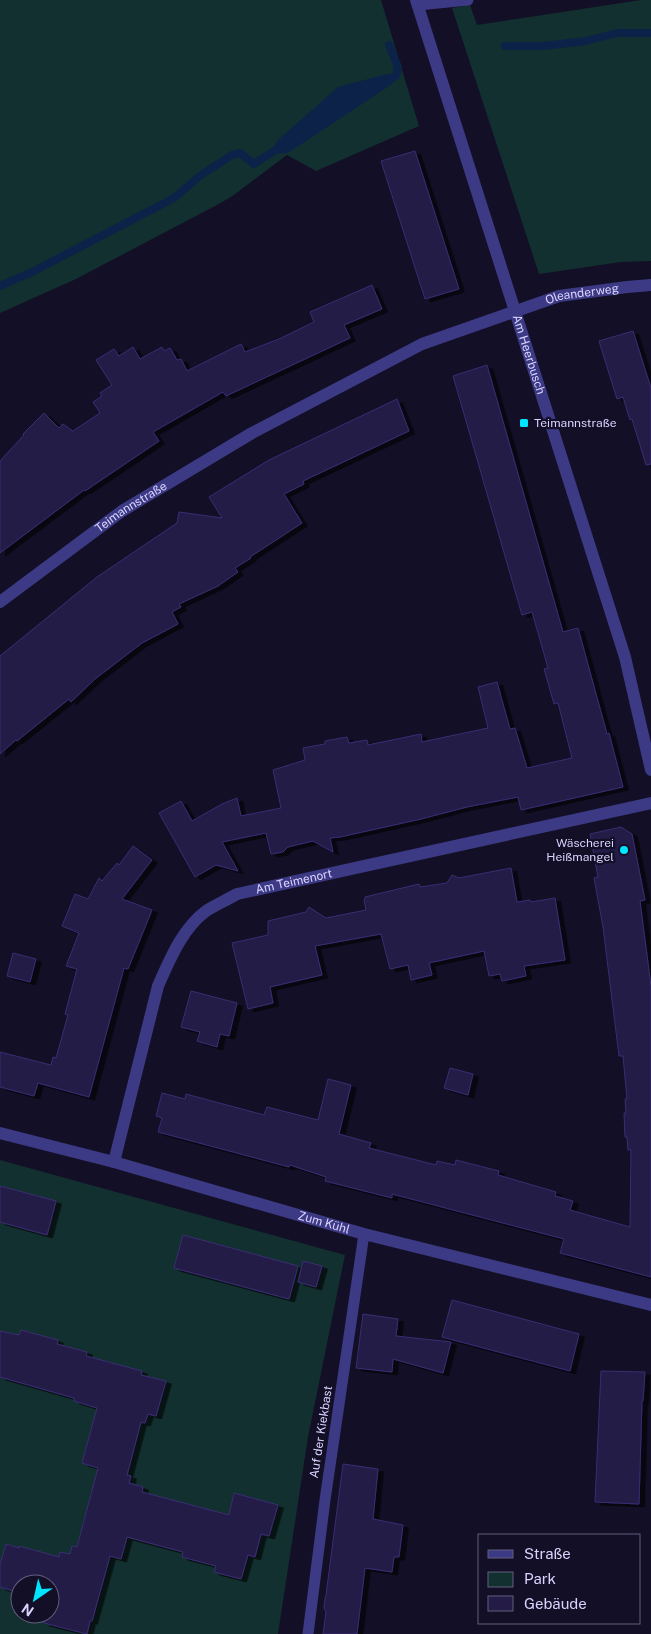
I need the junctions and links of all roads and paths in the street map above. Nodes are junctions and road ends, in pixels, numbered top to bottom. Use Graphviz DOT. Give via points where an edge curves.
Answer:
graph roads {
  1 [pos="468,0"];
  2 [pos="417,2"];
  3 [pos="651,285"];
  4 [pos="516,312"];
  5 [pos="0,602"];
  6 [pos="651,770"];
  7 [pos="651,804"];
  8 [pos="0,1133"];
  9 [pos="114,1162"];
  10 [pos="364,1234"];
  11 [pos="651,1305"];
  12 [pos="308,1634"];
  1 -- 2 [label="lane"];
  2 -- 4 [label="street, Am Heerbusch"];
  3 -- 4 [label="street, Oleanderweg" via="559,296"];
  4 -- 5 [label="street, Teimannstraße" via="422,344 252,433 122,511"];
  4 -- 6 [label="street, Am Heerbusch" via="625,657"];
  7 -- 9 [label="street, Am Teimenort" via="237,894 205,912 184,934 158,986"];
  8 -- 9 [label="street, Zum Kühl"];
  9 -- 10 [label="street, Zum Kühl"];
  10 -- 11 [label="street, Zum Kühl"];
  10 -- 12 [label="lane, Auf der Kiekbast"];
}
